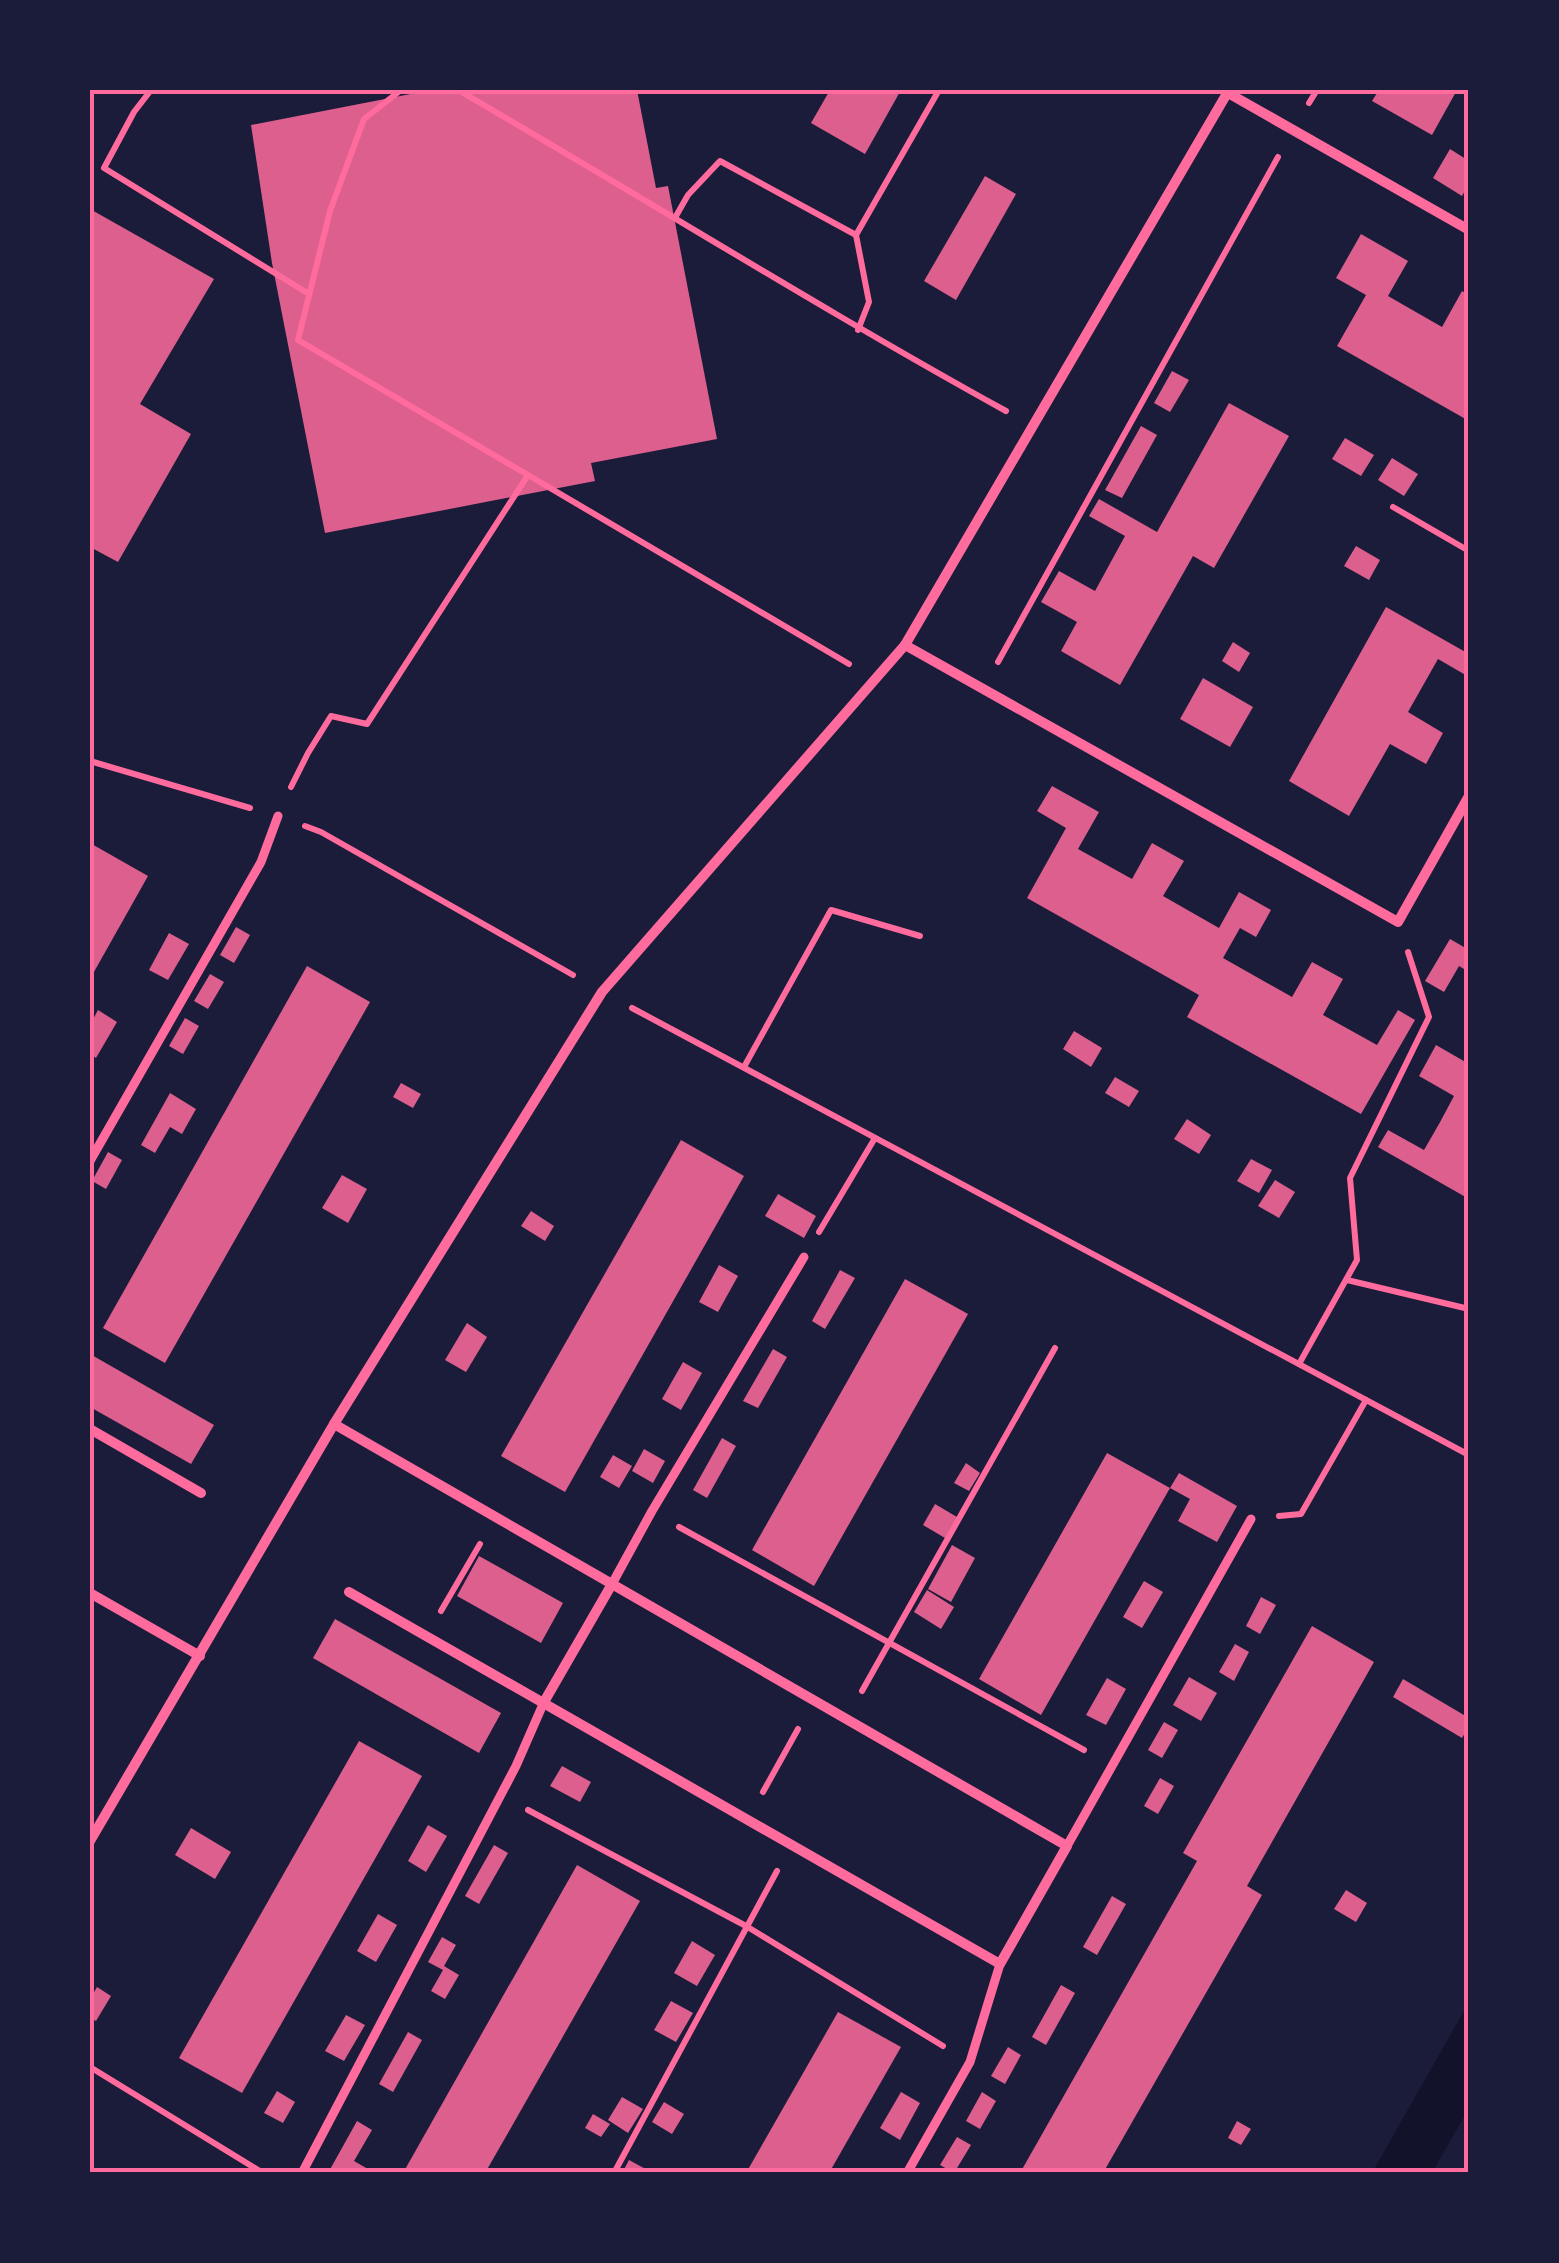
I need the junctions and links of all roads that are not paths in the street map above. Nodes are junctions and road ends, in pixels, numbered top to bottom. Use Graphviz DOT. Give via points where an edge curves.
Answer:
graph roads {
  1 [pos="1229,91"];
  2 [pos="1469,230"];
  3 [pos="905,646"];
  4 [pos="1469,796"];
  5 [pos="278,816"];
  6 [pos="90,1161"];
  7 [pos="804,1257"];
  8 [pos="334,1424"];
  9 [pos="90,1430"];
  10 [pos="201,1493"];
  11 [pos="1251,1519"];
  12 [pos="612,1584"];
  13 [pos="349,1592"];
  14 [pos="90,1593"];
  15 [pos="200,1656"];
  16 [pos="544,1702"];
  17 [pos="90,1841"];
  18 [pos="1066,1846"];
  19 [pos="1000,1964"];
  20 [pos="302,2173"];
  21 [pos="906,2173"];
  1 -- 2 [label="street"];
  1 -- 3 [label="street"];
  3 -- 4 [label="street" via="1398,922"];
  3 -- 8 [label="street" via="602,992"];
  5 -- 6 [label="street" via="261,862"];
  7 -- 12 [label="street"];
  8 -- 12 [label="street"];
  8 -- 15 [label="street"];
  9 -- 10 [label="street"];
  11 -- 18 [label="street"];
  12 -- 16 [label="street"];
  12 -- 18 [label="street"];
  13 -- 16 [label="street"];
  14 -- 15 [label="street"];
  15 -- 17 [label="street"];
  16 -- 19 [label="street"];
  16 -- 20 [label="street"];
  18 -- 19 [label="street"];
  19 -- 21 [label="street" via="970,2062"];
}
